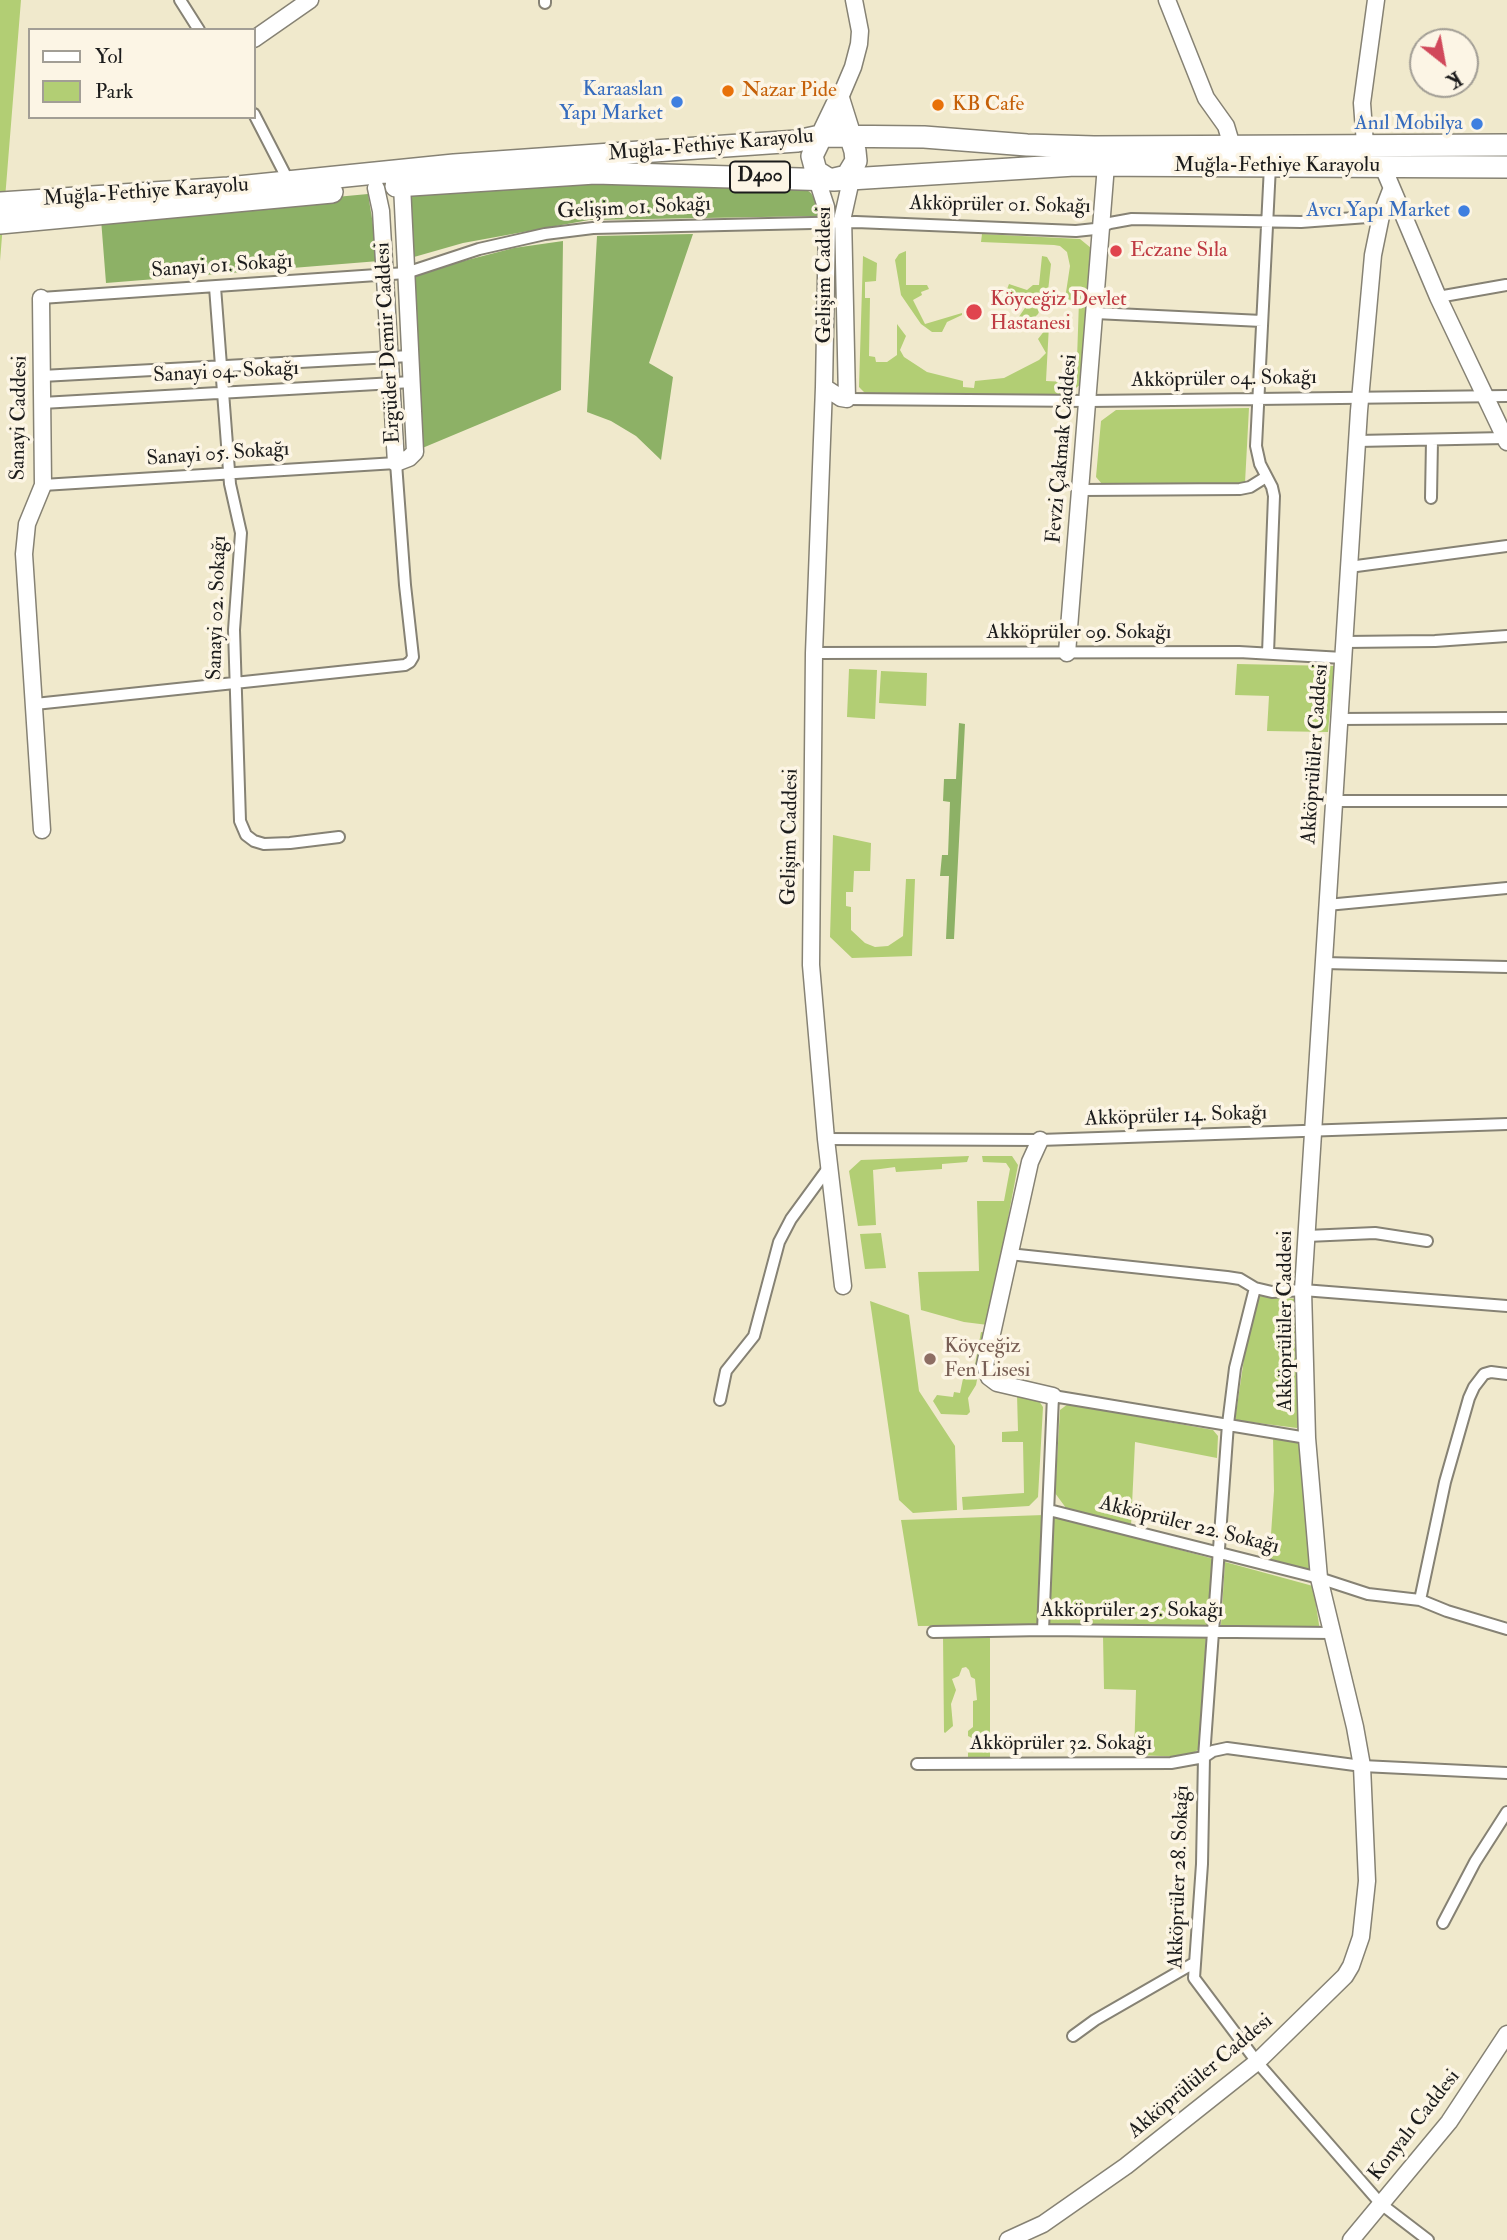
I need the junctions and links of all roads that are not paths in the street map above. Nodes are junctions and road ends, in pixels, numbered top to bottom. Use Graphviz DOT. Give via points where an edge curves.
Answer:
graph roads {
  1 [pos="180,0"];
  2 [pos="310,0"];
  3 [pos="854,0"];
  4 [pos="1167,0"];
  5 [pos="1376,0"];
  6 [pos="197,28"];
  7 [pos="256,38"];
  8 [pos="839,100"];
  9 [pos="256,118"];
  10 [pos="1365,144"];
  11 [pos="1507,145"];
  12 [pos="1232,146"];
  13 [pos="834,157"];
  14 [pos="1106,165"];
  15 [pos="1270,166"];
  16 [pos="1383,167"];
  17 [pos="1507,167"];
  18 [pos="289,182"];
  19 [pos="402,185"];
  20 [pos="376,188"];
  21 [pos="1391,190"];
  22 [pos="8,213"];
  23 [pos="1381,216"];
  24 [pos="835,222"];
  25 [pos="1266,222"];
  26 [pos="1101,227"];
  27 [pos="406,273"];
  28 [pos="385,274"];
  29 [pos="1506,285"];
  30 [pos="215,286"];
  31 [pos="1438,297"];
  32 [pos="41,298"];
  33 [pos="1095,313"];
  34 [pos="1262,321"];
  35 [pos="410,356"];
  36 [pos="390,357"];
  37 [pos="220,366"];
  38 [pos="42,376"];
  39 [pos="412,382"];
  40 [pos="391,383"];
  41 [pos="824,387"];
  42 [pos="221,393"];
  43 [pos="1486,396"];
  44 [pos="1507,396"];
  45 [pos="1360,397"];
  46 [pos="848,399"];
  47 [pos="1259,399"];
  48 [pos="1089,401"];
  49 [pos="42,403"];
  50 [pos="1432,440"];
  51 [pos="1506,440"];
  52 [pos="1357,441"];
  53 [pos="396,463"];
  54 [pos="229,473"];
  55 [pos="1266,477"];
  56 [pos="43,485"];
  57 [pos="1081,490"];
  58 [pos="1432,498"];
  59 [pos="1507,546"];
  60 [pos="1349,568"];
  61 [pos="1507,636"];
  62 [pos="1344,650"];
  63 [pos="814,653"];
  64 [pos="1068,653"];
  65 [pos="1268,653"];
  66 [pos="235,683"];
  67 [pos="35,704"];
  68 [pos="1507,718"];
  69 [pos="1338,719"];
  70 [pos="1507,801"];
  71 [pos="1334,802"];
  72 [pos="42,830"];
  73 [pos="339,837"];
  74 [pos="1507,888"];
  75 [pos="1327,905"];
  76 [pos="1323,963"];
  77 [pos="1507,967"];
  78 [pos="1507,1124"];
  79 [pos="1314,1131"];
  80 [pos="826,1139"];
  81 [pos="1040,1140"];
  82 [pos="829,1167"];
  83 [pos="1307,1236"];
  84 [pos="1427,1241"];
  85 [pos="1009,1254"];
  86 [pos="843,1286"];
  87 [pos="1255,1288"];
  88 [pos="1303,1290"];
  89 [pos="1507,1306"];
  90 [pos="1507,1374"];
  91 [pos="1054,1396"];
  92 [pos="720,1400"];
  93 [pos="1228,1424"];
  94 [pos="1307,1438"];
  95 [pos="1049,1510"];
  96 [pos="1220,1554"];
  97 [pos="1319,1578"];
  98 [pos="1420,1600"];
  99 [pos="1507,1629"];
  100 [pos="1043,1630"];
  101 [pos="1215,1631"];
  102 [pos="933,1632"];
  103 [pos="1332,1633"];
  104 [pos="1204,1757"];
  105 [pos="918,1764"];
  106 [pos="1362,1766"];
  107 [pos="1507,1767"];
  108 [pos="1507,1773"];
  109 [pos="1507,1812"];
  110 [pos="1443,1923"];
  111 [pos="1194,1963"];
  112 [pos="1507,2035"];
  113 [pos="1073,2036"];
  114 [pos="1257,2062"];
  115 [pos="1381,2204"];
  116 [pos="1007,2240"];
  117 [pos="1351,2240"];
  118 [pos="1427,2240"];
  1 -- 6 [label="street"];
  2 -- 7 [label="street"];
  3 -- 8 [label="street" via="859,44"];
  4 -- 12 [label="street" via="1206,98 1226,126"];
  5 -- 10 [label="street" via="1362,103"];
  8 -- 13 [label="highway"];
  9 -- 18 [label="street"];
  10 -- 11 [label="highway, Muğla-Fethiye Karayolu / D400"];
  10 -- 12 [label="highway, Muğla-Fethiye Karayolu / D400"];
  12 -- 13 [label="highway, Muğla-Fethiye Karayolu / D400" via="1046,146 924,137"];
  13 -- 14 [label="highway, Muğla-Fethiye Karayolu / D400"];
  13 -- 18 [label="highway, Muğla-Fethiye Karayolu / D400" via="797,141 454,165"];
  13 -- 19 [label="highway, Muğla-Fethiye Karayolu / D400"];
  13 -- 24 [label="street, Gelişim Caddesi" via="844,205"];
  13 -- 24 [label="street, Gelişim Caddesi" via="825,206"];
  14 -- 15 [label="highway, Muğla-Fethiye Karayolu / D400"];
  14 -- 26 [label="street, Fevzi Çakmak Caddesi"];
  15 -- 16 [label="highway, Muğla-Fethiye Karayolu / D400"];
  15 -- 25 [label="street"];
  16 -- 17 [label="highway, Muğla-Fethiye Karayolu / D400"];
  16 -- 21 [label="street"];
  18 -- 22 [label="highway, Muğla-Fethiye Karayolu / D400"];
  19 -- 20 [label="highway, Muğla-Fethiye Karayolu / D400"];
  19 -- 27 [label="street, Ergüder Demir Caddesi"];
  20 -- 22 [label="highway, Muğla-Fethiye Karayolu / D400"];
  20 -- 28 [label="street, Ergüder Demir Caddesi"];
  21 -- 23 [label="street, Akköprülüler Caddesi"];
  21 -- 31 [label="street"];
  23 -- 25 [label="street, Akköprüler 01. Sokağı"];
  23 -- 45 [label="street, Akköprülüler Caddesi"];
  24 -- 26 [label="street, Akköprüler 01. Sokağı" via="1076,231"];
  24 -- 27 [label="street, Gelişim 01. Sokağı" via="569,230 470,251"];
  24 -- 41 [label="street, Gelişim Caddesi"];
  24 -- 46 [label="street, Gelişim Caddesi"];
  25 -- 26 [label="street, Akköprüler 01. Sokağı" via="1132,219"];
  25 -- 34 [label="street"];
  26 -- 33 [label="street, Fevzi Çakmak Caddesi"];
  27 -- 28 [label="street, Sanayi 01. Sokağı"];
  27 -- 35 [label="street, Ergüder Demir Caddesi"];
  28 -- 30 [label="street, Sanayi 01. Sokağı"];
  28 -- 36 [label="street, Ergüder Demir Caddesi"];
  29 -- 31 [label="street"];
  30 -- 32 [label="street, Sanayi 01. Sokağı"];
  30 -- 37 [label="street, Sanayi 02. Sokağı"];
  31 -- 43 [label="street"];
  32 -- 38 [label="street, Sanayi Caddesi"];
  33 -- 34 [label="street"];
  33 -- 48 [label="street, Fevzi Çakmak Caddesi"];
  34 -- 47 [label="street"];
  35 -- 36 [label="street"];
  35 -- 39 [label="street, Ergüder Demir Caddesi"];
  36 -- 37 [label="street"];
  36 -- 40 [label="street, Ergüder Demir Caddesi"];
  37 -- 38 [label="street"];
  37 -- 42 [label="street, Sanayi 02. Sokağı"];
  38 -- 49 [label="street, Sanayi Caddesi"];
  39 -- 40 [label="street, Sanayi 04. Sokağı"];
  39 -- 53 [label="street, Ergüder Demir Caddesi" via="415,453"];
  40 -- 42 [label="street, Sanayi 04. Sokağı"];
  40 -- 53 [label="street, Ergüder Demir Caddesi"];
  41 -- 46 [label="street"];
  41 -- 63 [label="street, Gelişim Caddesi"];
  42 -- 49 [label="street, Sanayi 04. Sokağı"];
  42 -- 54 [label="street, Sanayi 02. Sokağı"];
  43 -- 44 [label="street, Akköprüler 04. Sokağı"];
  43 -- 45 [label="street, Akköprüler 04. Sokağı"];
  43 -- 51 [label="street"];
  45 -- 47 [label="street, Akköprüler 04. Sokağı"];
  45 -- 52 [label="street, Akköprülüler Caddesi"];
  46 -- 48 [label="street, Akköprüler 04. Sokağı"];
  47 -- 48 [label="street, Akköprüler 04. Sokağı"];
  47 -- 55 [label="street" via="1257,455"];
  48 -- 57 [label="street, Fevzi Çakmak Caddesi"];
  49 -- 56 [label="street, Sanayi Caddesi"];
  50 -- 51 [label="street"];
  50 -- 52 [label="street"];
  50 -- 58 [label="street"];
  52 -- 60 [label="street, Akköprülüler Caddesi"];
  53 -- 54 [label="street, Sanayi 05. Sokağı"];
  53 -- 66 [label="street" via="414,647 410,663"];
  54 -- 56 [label="street, Sanayi 05. Sokağı"];
  54 -- 66 [label="street, Sanayi 02. Sokağı" via="241,533"];
  55 -- 57 [label="street" via="1240,489"];
  55 -- 65 [label="street" via="1274,496"];
  56 -- 67 [label="street, Sanayi Caddesi" via="27,524 24,554"];
  57 -- 64 [label="street, Fevzi Çakmak Caddesi"];
  59 -- 60 [label="street"];
  60 -- 62 [label="street, Akköprülüler Caddesi"];
  61 -- 62 [label="street, Akköprüler 09. Sokağı"];
  62 -- 65 [label="street, Akköprüler 09. Sokağı"];
  62 -- 69 [label="street, Akköprülüler Caddesi"];
  63 -- 64 [label="street, Akköprüler 09. Sokağı"];
  63 -- 80 [label="street, Gelişim Caddesi" via="811,965"];
  64 -- 65 [label="street, Akköprüler 09. Sokağı"];
  66 -- 67 [label="street"];
  66 -- 73 [label="street, Sanayi 02. Sokağı" via="241,828 264,844"];
  67 -- 72 [label="street, Sanayi Caddesi"];
  68 -- 69 [label="street"];
  69 -- 71 [label="street, Akköprülüler Caddesi"];
  70 -- 71 [label="street"];
  71 -- 75 [label="street, Akköprülüler Caddesi"];
  74 -- 75 [label="street"];
  75 -- 76 [label="street, Akköprülüler Caddesi"];
  76 -- 77 [label="street"];
  76 -- 79 [label="street, Akköprülüler Caddesi"];
  78 -- 79 [label="street, Akköprüler 14. Sokağı"];
  79 -- 81 [label="street, Akköprüler 14. Sokağı"];
  79 -- 83 [label="street, Akköprülüler Caddesi"];
  80 -- 81 [label="street, Akköprüler 14. Sokağı"];
  80 -- 82 [label="street, Gelişim Caddesi"];
  81 -- 85 [label="street" via="1030,1163"];
  82 -- 86 [label="street, Gelişim Caddesi"];
  82 -- 92 [label="street" via="779,1242 754,1336 726,1370"];
  83 -- 84 [label="street" via="1375,1233"];
  83 -- 88 [label="street, Akköprülüler Caddesi"];
  85 -- 87 [label="street" via="1227,1277"];
  85 -- 91 [label="street" via="986,1371 997,1383"];
  87 -- 88 [label="street"];
  87 -- 93 [label="street, Akköprüler 28. Sokağı"];
  88 -- 89 [label="street"];
  88 -- 94 [label="street, Akköprülüler Caddesi"];
  90 -- 98 [label="street" via="1485,1374 1469,1398 1445,1482"];
  91 -- 93 [label="street"];
  91 -- 95 [label="street"];
  93 -- 94 [label="street"];
  93 -- 96 [label="street, Akköprüler 28. Sokağı"];
  94 -- 97 [label="street, Akköprülüler Caddesi"];
  95 -- 96 [label="street, Akköprüler 22. Sokağı"];
  95 -- 100 [label="street"];
  96 -- 97 [label="street, Akköprüler 22. Sokağı"];
  96 -- 101 [label="street, Akköprüler 28. Sokağı"];
  97 -- 98 [label="street, Akköprüler 22. Sokağı" via="1368,1594"];
  97 -- 103 [label="street, Akköprülüler Caddesi"];
  98 -- 99 [label="street, Akköprüler 22. Sokağı"];
  100 -- 101 [label="street, Akköprüler 25. Sokağı"];
  100 -- 102 [label="street, Akköprüler 25. Sokağı"];
  101 -- 103 [label="street, Akköprüler 25. Sokağı"];
  101 -- 104 [label="street, Akköprüler 28. Sokağı"];
  103 -- 106 [label="street, Akköprülüler Caddesi"];
  104 -- 105 [label="street, Akköprüler 32. Sokağı" via="1171,1763"];
  104 -- 106 [label="street, Akköprüler 32. Sokağı" via="1227,1748"];
  104 -- 111 [label="street, Akköprüler 28. Sokağı"];
  106 -- 108 [label="street, Akköprüler 32. Sokağı"];
  106 -- 114 [label="street, Akköprülüler Caddesi" via="1367,1881 1357,1952 1345,1976"];
  107 -- 108 [label="street"];
  109 -- 110 [label="street"];
  111 -- 113 [label="street"];
  111 -- 114 [label="street, Akköprüler 28. Sokağı" via="1194,1978"];
  112 -- 115 [label="street, Konyalı Caddesi" via="1449,2122"];
  114 -- 115 [label="street, Akköprüler 28. Sokağı"];
  114 -- 116 [label="street, Akköprülüler Caddesi" via="1126,2166 1043,2224"];
  115 -- 117 [label="street, Konyalı Caddesi"];
  115 -- 118 [label="street, Akköprüler 28. Sokağı"];
}
